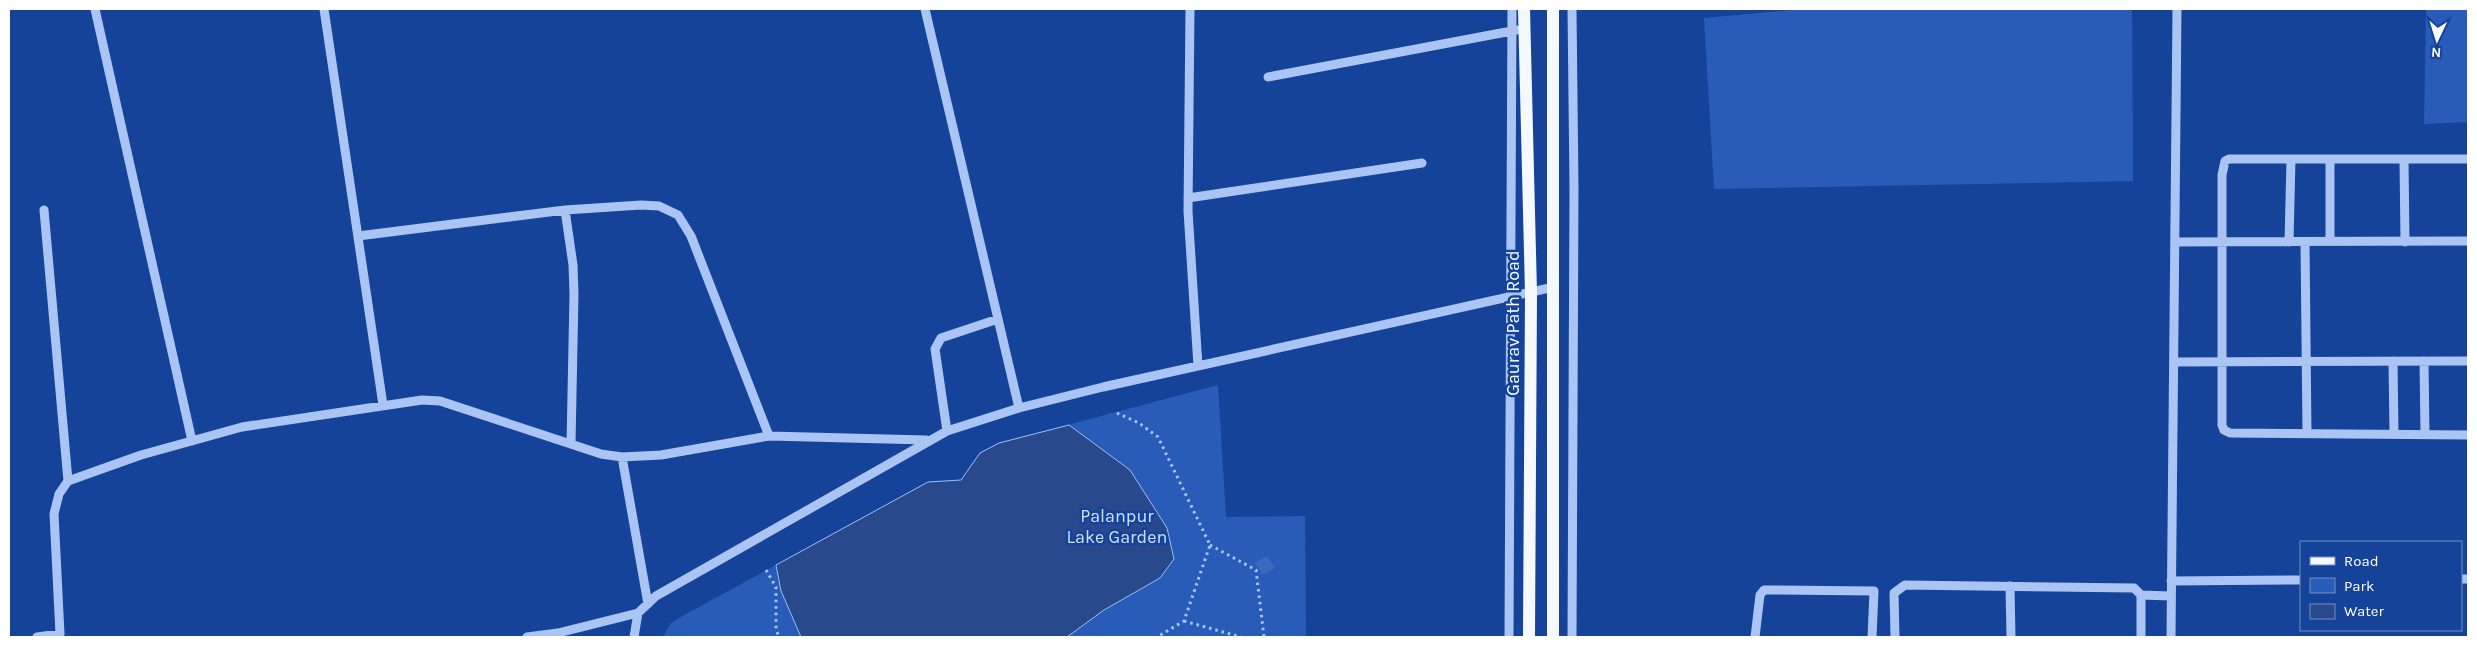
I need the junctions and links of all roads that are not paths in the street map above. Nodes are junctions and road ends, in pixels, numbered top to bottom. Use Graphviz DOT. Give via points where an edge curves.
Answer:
graph roads {
  1 [pos="95,9"];
  2 [pos="324,9"];
  3 [pos="925,9"];
  4 [pos="1190,9"];
  5 [pos="1512,9"];
  6 [pos="1524,9"];
  7 [pos="1554,9"];
  8 [pos="1572,9"];
  9 [pos="2177,9"];
  10 [pos="1518,29"];
  11 [pos="1268,76"];
  12 [pos="2291,159"];
  13 [pos="2330,159"];
  14 [pos="2404,159"];
  15 [pos="2468,160"];
  16 [pos="1422,163"];
  17 [pos="1188,198"];
  18 [pos="44,210"];
  19 [pos="565,210"];
  20 [pos="358,236"];
  21 [pos="2176,242"];
  22 [pos="2223,242"];
  23 [pos="2289,242"];
  24 [pos="2305,242"];
  25 [pos="2330,242"];
  26 [pos="2405,242"];
  27 [pos="2468,242"];
  28 [pos="1554,287"];
  29 [pos="1531,293"];
  30 [pos="1510,298"];
  31 [pos="998,319"];
  32 [pos="2307,361"];
  33 [pos="2393,361"];
  34 [pos="2424,361"];
  35 [pos="2468,361"];
  36 [pos="2175,362"];
  37 [pos="2224,362"];
  38 [pos="1198,366"];
  39 [pos="383,405"];
  40 [pos="1019,408"];
  41 [pos="947,431"];
  42 [pos="2307,433"];
  43 [pos="2394,434"];
  44 [pos="2425,434"];
  45 [pos="2468,435"];
  46 [pos="769,436"];
  47 [pos="928,440"];
  48 [pos="192,441"];
  49 [pos="571,444"];
  50 [pos="622,457"];
  51 [pos="68,481"];
  52 [pos="2300,580"];
  53 [pos="2172,581"];
  54 [pos="2010,586"];
  55 [pos="2141,595"];
  56 [pos="2171,596"];
  57 [pos="648,604"];
  58 [pos="638,614"];
  59 [pos="62,636"];
  60 [pos="37,637"];
  61 [pos="527,637"];
  62 [pos="634,637"];
  63 [pos="1509,637"];
  64 [pos="1529,637"];
  65 [pos="1553,637"];
  66 [pos="1572,637"];
  67 [pos="1755,637"];
  68 [pos="1872,637"];
  69 [pos="1894,637"];
  70 [pos="2011,637"];
  71 [pos="2141,637"];
  72 [pos="2171,637"];
  1 -- 48 [label="street"];
  2 -- 20 [label="street"];
  3 -- 31 [label="street"];
  4 -- 17 [label="street"];
  5 -- 10 [label="street"];
  6 -- 10 [label="main road, Gaurav Path Road"];
  7 -- 28 [label="main road"];
  8 -- 66 [label="street"];
  9 -- 21 [label="street"];
  10 -- 11 [label="street"];
  10 -- 29 [label="main road, Gaurav Path Road"];
  10 -- 30 [label="street"];
  12 -- 13 [label="street"];
  12 -- 22 [label="street" via="2229,158 2225,161 2222,175"];
  12 -- 23 [label="street"];
  13 -- 14 [label="street"];
  13 -- 25 [label="street"];
  14 -- 15 [label="street"];
  14 -- 26 [label="street"];
  16 -- 17 [label="street"];
  17 -- 38 [label="street"];
  18 -- 51 [label="street"];
  19 -- 20 [label="street"];
  19 -- 46 [label="street" via="641,205 660,206 678,215 691,236"];
  19 -- 49 [label="street" via="574,294"];
  20 -- 39 [label="street"];
  21 -- 22 [label="street"];
  21 -- 36 [label="street"];
  22 -- 23 [label="street"];
  22 -- 37 [label="street"];
  23 -- 24 [label="street"];
  24 -- 25 [label="street"];
  24 -- 32 [label="street"];
  25 -- 26 [label="street"];
  26 -- 27 [label="street"];
  28 -- 29 [label="street"];
  28 -- 65 [label="main road"];
  29 -- 30 [label="street"];
  29 -- 64 [label="main road, Gaurav Path Road"];
  30 -- 38 [label="street"];
  30 -- 63 [label="street"];
  31 -- 40 [label="street"];
  31 -- 41 [label="street" via="941,338 936,343"];
  32 -- 33 [label="street"];
  32 -- 37 [label="street"];
  32 -- 42 [label="street"];
  33 -- 34 [label="street"];
  33 -- 43 [label="street"];
  34 -- 35 [label="street"];
  34 -- 44 [label="street"];
  36 -- 37 [label="street"];
  36 -- 53 [label="street"];
  37 -- 42 [label="street" via="2224,430 2230,433"];
  38 -- 40 [label="street"];
  39 -- 48 [label="street" via="242,428"];
  39 -- 49 [label="street" via="440,401"];
  40 -- 41 [label="street"];
  41 -- 47 [label="street"];
  42 -- 43 [label="street"];
  43 -- 44 [label="street"];
  44 -- 45 [label="street"];
  46 -- 47 [label="street"];
  46 -- 50 [label="street" via="661,455"];
  47 -- 57 [label="street" via="656,596"];
  48 -- 51 [label="street"];
  49 -- 50 [label="street"];
  50 -- 57 [label="street"];
  51 -- 59 [label="street" via="59,494 54,514"];
  52 -- 53 [label="street"];
  53 -- 56 [label="street"];
  54 -- 55 [label="street" via="2134,588"];
  54 -- 69 [label="street" via="1905,586 1894,594"];
  54 -- 70 [label="street"];
  55 -- 56 [label="street"];
  55 -- 71 [label="street"];
  56 -- 72 [label="street"];
  57 -- 58 [label="street"];
  58 -- 61 [label="street"];
  58 -- 62 [label="street"];
  59 -- 60 [label="street"];
  67 -- 68 [label="street" via="1760,595 1764,590 1873,591"];
}
